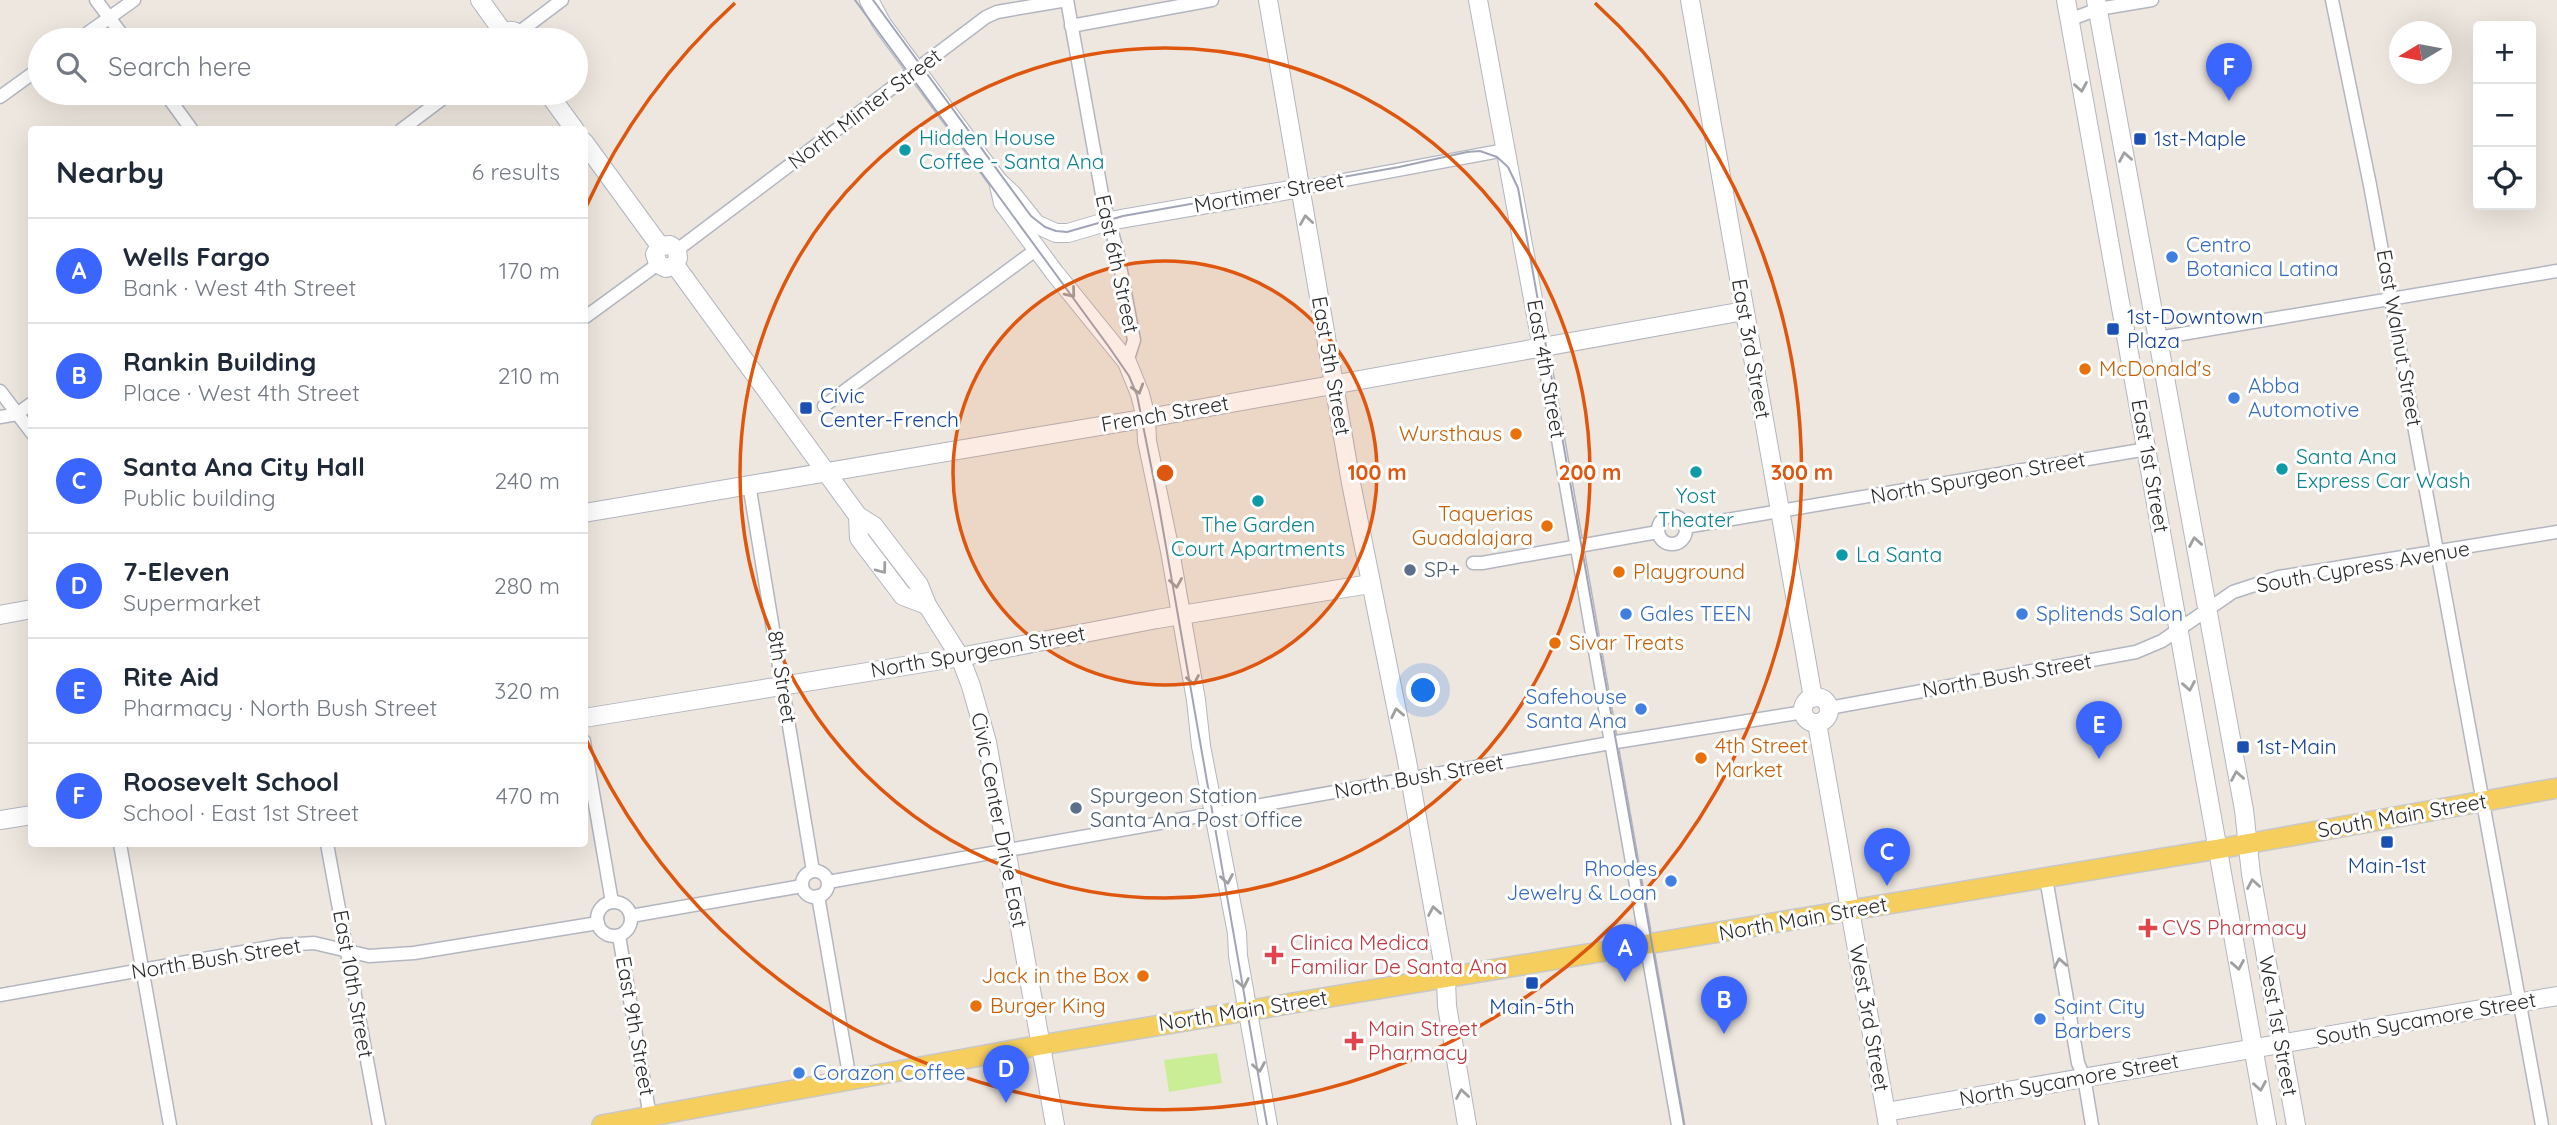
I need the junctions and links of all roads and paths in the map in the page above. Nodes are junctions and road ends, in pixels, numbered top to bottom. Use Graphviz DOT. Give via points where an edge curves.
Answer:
graph roads {
  1 [pos="96,0"];
  2 [pos="134,0"];
  3 [pos="480,0"];
  4 [pos="562,0"];
  5 [pos="856,0"];
  6 [pos="869,0"];
  7 [pos="1067,0"];
  8 [pos="1212,0"];
  9 [pos="1268,0"];
  10 [pos="1478,0"];
  11 [pos="1690,0"];
  12 [pos="2066,0"];
  13 [pos="2152,0"];
  14 [pos="2332,0"];
  15 [pos="2097,4"];
  16 [pos="109,18"];
  17 [pos="2069,20"];
  18 [pos="882,24"];
  19 [pos="1071,26"];
  20 [pos="95,28"];
  21 [pos="117,28"];
  22 [pos="503,28"];
  23 [pos="523,28"];
  24 [pos="916,71"];
  25 [pos="28,77"];
  26 [pos="0,97"];
  27 [pos="174,105"];
  28 [pos="434,105"];
  29 [pos="557,105"];
  30 [pos="189,126"];
  31 [pos="406,126"];
  32 [pos="572,126"];
  33 [pos="588,147"];
  34 [pos="1505,150"];
  35 [pos="998,181"];
  36 [pos="1301,188"];
  37 [pos="1109,221"];
  38 [pos="1037,248"];
  39 [pos="667,256"];
  40 [pos="2557,271"];
  41 [pos="2392,299"];
  42 [pos="1744,311"];
  43 [pos="588,315"];
  44 [pos="2158,338"];
  45 [pos="1542,348"];
  46 [pos="1126,362"];
  47 [pos="1333,385"];
  48 [pos="0,391"];
  49 [pos="824,406"];
  50 [pos="28,407"];
  51 [pos="17,414"];
  52 [pos="0,417"];
  53 [pos="1146,418"];
  54 [pos="28,428"];
  55 [pos="2147,449"];
  56 [pos="826,472"];
  57 [pos="749,484"];
  58 [pos="588,512"];
  59 [pos="1779,512"];
  60 [pos="1685,527"];
  61 [pos="1658,532"];
  62 [pos="2557,532"];
  63 [pos="1578,546"];
  64 [pos="2438,552"];
  65 [pos="1473,563"];
  66 [pos="1370,584"];
  67 [pos="2207,610"];
  68 [pos="28,611"];
  69 [pos="0,615"];
  70 [pos="1181,616"];
  71 [pos="2179,629"];
  72 [pos="960,657"];
  73 [pos="784,686"];
  74 [pos="1829,708"];
  75 [pos="1811,711"];
  76 [pos="588,717"];
  77 [pos="1612,742"];
  78 [pos="588,764"];
  79 [pos="1410,780"];
  80 [pos="2557,788"];
  81 [pos="2484,801"];
  82 [pos="1214,813"];
  83 [pos="28,816"];
  84 [pos="0,820"];
  85 [pos="2247,843"];
  86 [pos="121,847"];
  87 [pos="328,847"];
  88 [pos="1006,849"];
  89 [pos="2218,849"];
  90 [pos="813,871"];
  91 [pos="2046,878"];
  92 [pos="828,882"];
  93 [pos="802,886"];
  94 [pos="817,896"];
  95 [pos="612,902"];
  96 [pos="1850,911"];
  97 [pos="631,916"];
  98 [pos="597,922"];
  99 [pos="619,936"];
  100 [pos="1647,945"];
  101 [pos="346,949"];
  102 [pos="143,971"];
  103 [pos="1446,979"];
  104 [pos="0,995"];
  105 [pos="2557,996"];
  106 [pos="2520,1003"];
  107 [pos="1248,1010"];
  108 [pos="2281,1043"];
  109 [pos="1041,1045"];
  110 [pos="2253,1048"];
  111 [pos="2084,1077"];
  112 [pos="850,1080"];
  113 [pos="650,1116"];
  114 [pos="1887,1119"];
  115 [pos="170,1125"];
  116 [pos="379,1125"];
  117 [pos="602,1125"];
  118 [pos="1055,1125"];
  119 [pos="1268,1125"];
  120 [pos="1467,1125"];
  121 [pos="1678,1125"];
  122 [pos="2092,1125"];
  123 [pos="2267,1125"];
  124 [pos="2296,1125"];
  125 [pos="2542,1125"];
  1 -- 16 [label="street"];
  2 -- 16 [label="street"];
  3 -- 22 [label="main road"];
  4 -- 23 [label="street"];
  5 -- 18 [label="main road"];
  6 -- 18 [label="main road"];
  7 -- 19 [label="street, East 6th Street"];
  7 -- 24 [label="street, North Minter Street" via="986,17"];
  8 -- 19 [label="street"];
  9 -- 36 [label="main road, East 5th Street"];
  10 -- 34 [label="main road, East 4th Street"];
  11 -- 42 [label="main road, East 3rd Street"];
  12 -- 17 [label="main road, East 1st Street"];
  13 -- 15 [label="street"];
  14 -- 41 [label="street, East Walnut Street"];
  15 -- 17 [label="street"];
  44 -- 15 [label="main road, East 1st Street, one-way"];
  16 -- 20 [label="street"];
  16 -- 21 [label="street"];
  17 -- 55 [label="main road, East 1st Street, one-way"];
  18 -- 24 [label="main road"];
  19 -- 37 [label="street, East 6th Street"];
  24 -- 35 [label="main road"];
  24 -- 39 [label="street, North Minter Street"];
  25 -- 26 [label="street"];
  27 -- 30 [label="street"];
  28 -- 31 [label="street"];
  29 -- 32 [label="main road"];
  33 -- 39 [label="main road, Civic Center Drive East"];
  34 -- 36 [label="street, Mortimer Street"];
  34 -- 45 [label="main road, East 4th Street"];
  35 -- 37 [label="main road, Mortimer Street" via="1036,225 1056,233"];
  35 -- 38 [label="main road" via="1003,203"];
  36 -- 37 [label="main road, Mortimer Street"];
  47 -- 36 [label="main road, East 5th Street, one-way"];
  37 -- 46 [label="street, East 6th Street" via="1134,340"];
  38 -- 46 [label="main road, one-way"];
  38 -- 49 [label="street"];
  39 -- 43 [label="street, North Minter Street"];
  39 -- 56 [label="main road, Civic Center Drive East"];
  40 -- 41 [label="street"];
  41 -- 44 [label="street"];
  41 -- 64 [label="street, East Walnut Street"];
  42 -- 45 [label="main road, French Street"];
  42 -- 59 [label="main road, East 3rd Street"];
  67 -- 44 [label="main road, East 1st Street, one-way"];
  45 -- 47 [label="main road, French Street"];
  45 -- 63 [label="street, East 4th Street"];
  46 -- 53 [label="main road, one-way"];
  47 -- 53 [label="main road, French Street"];
  47 -- 66 [label="main road, East 5th Street"];
  48 -- 51 [label="street"];
  50 -- 51 [label="street"];
  51 -- 52 [label="street"];
  51 -- 54 [label="street"];
  53 -- 56 [label="main road, French Street"];
  53 -- 70 [label="main road, one-way"];
  55 -- 59 [label="street, North Spurgeon Street"];
  55 -- 71 [label="main road, East 1st Street"];
  56 -- 57 [label="main road, French Street"];
  56 -- 72 [label="main road, Civic Center Drive East" via="919,585"];
  57 -- 58 [label="main road, French Street"];
  57 -- 73 [label="street, 8th Street"];
  59 -- 60 [label="street, North Spurgeon Street"];
  59 -- 75 [label="main road, East 3rd Street"];
  60 -- 61 [label="street, North Spurgeon Street" via="1677,517 1668,516 1660,522"];
  60 -- 61 [label="street, North Spurgeon Street" via="1683,538 1674,544 1664,541"];
  61 -- 63 [label="street, North Spurgeon Street"];
  62 -- 64 [label="street, South Cypress Avenue"];
  63 -- 65 [label="street, North Spurgeon Street"];
  63 -- 77 [label="street, East 4th Street"];
  64 -- 67 [label="street, South Cypress Avenue" via="2279,577 2233,592"];
  64 -- 81 [label="street, East Walnut Street"];
  66 -- 70 [label="main road, North Spurgeon Street"];
  79 -- 66 [label="main road, East 5th Street, one-way"];
  67 -- 71 [label="street, South Cypress Avenue"];
  85 -- 67 [label="main road, East 1st Street, one-way"];
  68 -- 69 [label="main road"];
  70 -- 72 [label="main road, North Spurgeon Street"];
  70 -- 82 [label="main road, one-way"];
  71 -- 74 [label="street, North Bush Street" via="2136,652"];
  71 -- 89 [label="main road, East 1st Street, one-way"];
  72 -- 73 [label="main road, North Spurgeon Street"];
  72 -- 88 [label="main road, Civic Center Drive East" via="986,742"];
  73 -- 76 [label="main road, North Spurgeon Street"];
  73 -- 90 [label="street, 8th Street"];
  74 -- 75 [label="main road" via="1825,720"];
  75 -- 77 [label="street, North Bush Street"];
  75 -- 96 [label="main road, East 3rd Street"];
  77 -- 79 [label="street, North Bush Street"];
  77 -- 100 [label="street, East 4th Street"];
  78 -- 95 [label="street"];
  79 -- 82 [label="street, North Bush Street"];
  103 -- 79 [label="main road, East 5th Street, one-way"];
  80 -- 81 [label="main road, South Main Street"];
  81 -- 85 [label="main road, South Main Street"];
  81 -- 106 [label="street, East Walnut Street"];
  82 -- 88 [label="street, North Bush Street"];
  82 -- 107 [label="main road, one-way"];
  83 -- 84 [label="main road"];
  85 -- 89 [label="main road, South Main Street"];
  108 -- 85 [label="main road, West 1st Street, one-way"];
  86 -- 102 [label="street"];
  87 -- 101 [label="street, East 10th Street"];
  88 -- 92 [label="street, North Bush Street"];
  88 -- 109 [label="main road, Civic Center Drive East"];
  89 -- 91 [label="main road, North Main Street"];
  89 -- 110 [label="main road, West 1st Street, one-way"];
  90 -- 92 [label="street"];
  90 -- 93 [label="street" via="803,878"];
  91 -- 96 [label="main road, North Main Street"];
  111 -- 91 [label="street, one-way"];
  92 -- 94 [label="street"];
  93 -- 94 [label="street" via="807,894"];
  93 -- 97 [label="street"];
  94 -- 112 [label="street"];
  95 -- 97 [label="street" via="622,904"];
  95 -- 98 [label="street" via="602,907"];
  96 -- 100 [label="main road, North Main Street"];
  96 -- 114 [label="main road, West 3rd Street"];
  97 -- 99 [label="street" via="627,930"];
  98 -- 99 [label="street" via="608,935"];
  98 -- 101 [label="street, North Bush Street" via="414,954 369,956"];
  99 -- 113 [label="street, East 9th Street"];
  100 -- 103 [label="main road, North Main Street"];
  100 -- 121 [label="street, East 4th Street"];
  101 -- 102 [label="street, North Bush Street" via="314,943 282,945"];
  101 -- 116 [label="street, East 10th Street"];
  102 -- 104 [label="street, North Bush Street"];
  102 -- 115 [label="street"];
  103 -- 107 [label="main road, North Main Street"];
  120 -- 103 [label="main road, East 5th Street, one-way"];
  105 -- 106 [label="main road, South Sycamore Street"];
  106 -- 108 [label="main road, South Sycamore Street"];
  106 -- 125 [label="street, East Walnut Street"];
  107 -- 109 [label="main road, North Main Street"];
  107 -- 119 [label="main road, one-way"];
  108 -- 110 [label="main road, South Sycamore Street"];
  108 -- 124 [label="main road, West 1st Street"];
  109 -- 112 [label="main road, North Main Street"];
  109 -- 118 [label="main road, Civic Center Drive East"];
  110 -- 111 [label="main road, North Sycamore Street"];
  110 -- 123 [label="main road, West 1st Street, one-way"];
  111 -- 114 [label="main road, North Sycamore Street"];
  111 -- 122 [label="street"];
  112 -- 113 [label="main road, North Main Street"];
  113 -- 117 [label="main road, North Main Street"];
}
